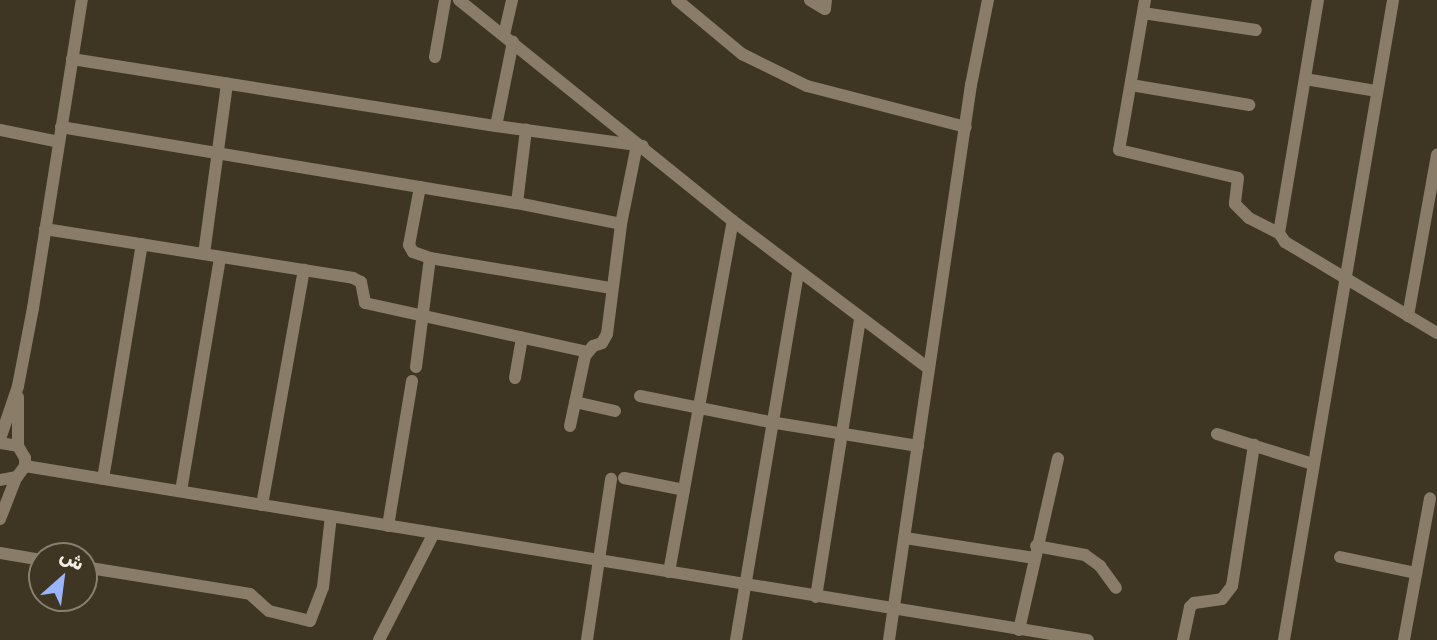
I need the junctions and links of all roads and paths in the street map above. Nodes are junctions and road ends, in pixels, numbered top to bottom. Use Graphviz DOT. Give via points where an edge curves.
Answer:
graph roads {
  1 [pos="82,0"];
  2 [pos="446,0"];
  3 [pos="459,0"];
  4 [pos="512,0"];
  5 [pos="677,0"];
  6 [pos="810,0"];
  7 [pos="827,0"];
  8 [pos="988,0"];
  9 [pos="1318,0"];
  10 [pos="1393,0"];
  11 [pos="1144,7"];
  12 [pos="1256,30"];
  13 [pos="508,38"];
  14 [pos="435,57"];
  15 [pos="72,59"];
  16 [pos="1305,79"];
  17 [pos="227,84"];
  18 [pos="1131,85"];
  19 [pos="1377,91"];
  20 [pos="1248,105"];
  21 [pos="496,126"];
  22 [pos="61,127"];
  23 [pos="966,127"];
  24 [pos="0,130"];
  25 [pos="526,130"];
  26 [pos="59,142"];
  27 [pos="640,145"];
  28 [pos="217,153"];
  29 [pos="1437,155"];
  30 [pos="420,187"];
  31 [pos="517,204"];
  32 [pos="733,221"];
  33 [pos="621,224"];
  34 [pos="45,229"];
  35 [pos="1279,233"];
  36 [pos="142,244"];
  37 [pos="204,254"];
  38 [pos="220,257"];
  39 [pos="430,258"];
  40 [pos="304,270"];
  41 [pos="798,272"];
  42 [pos="1345,277"];
  43 [pos="612,288"];
  44 [pos="1408,316"];
  45 [pos="424,317"];
  46 [pos="860,319"];
  47 [pos="1437,333"];
  48 [pos="522,338"];
  49 [pos="587,352"];
  50 [pos="416,367"];
  51 [pos="928,368"];
  52 [pos="515,378"];
  53 [pos="412,381"];
  54 [pos="18,386"];
  55 [pos="640,396"];
  56 [pos="575,402"];
  57 [pos="699,409"];
  58 [pos="615,411"];
  59 [pos="770,422"];
  60 [pos="570,426"];
  61 [pos="842,434"];
  62 [pos="1217,434"];
  63 [pos="0,441"];
  64 [pos="1254,445"];
  65 [pos="18,446"];
  66 [pos="918,446"];
  67 [pos="1058,458"];
  68 [pos="1313,464"];
  69 [pos="25,466"];
  70 [pos="16,478"];
  71 [pos="103,478"];
  72 [pos="0,480"];
  73 [pos="684,490"];
  74 [pos="181,491"];
  75 [pos="1430,498"];
  76 [pos="262,505"];
  77 [pos="331,516"];
  78 [pos="0,519"];
  79 [pos="388,526"];
  80 [pos="434,533"];
  81 [pos="905,538"];
  82 [pos="1035,552"];
  83 [pos="0,553"];
  84 [pos="1340,557"];
  85 [pos="28,558"];
  86 [pos="599,559"];
  87 [pos="98,569"];
  88 [pos="669,572"];
  89 [pos="1416,573"];
  90 [pos="743,585"];
  91 [pos="1116,588"];
  92 [pos="816,597"];
  93 [pos="895,609"];
  94 [pos="1019,630"];
  95 [pos="1037,636"];
  96 [pos="379,640"];
  97 [pos="587,640"];
  98 [pos="736,640"];
  99 [pos="889,640"];
  100 [pos="1088,640"];
  101 [pos="1183,640"];
  102 [pos="1284,640"];
  103 [pos="1404,640"];
  1 -- 15 [label="street"];
  2 -- 14 [label="street"];
  3 -- 13 [label="street"];
  4 -- 13 [label="street"];
  5 -- 23 [label="street" via="742,54 807,86"];
  6 -- 7 [label="street" via="825,9"];
  8 -- 23 [label="street"];
  9 -- 16 [label="street"];
  10 -- 19 [label="street"];
  11 -- 12 [label="street"];
  11 -- 18 [label="street"];
  13 -- 21 [label="street"];
  13 -- 27 [label="street"];
  15 -- 17 [label="street"];
  15 -- 22 [label="street"];
  16 -- 19 [label="street"];
  16 -- 35 [label="street"];
  17 -- 21 [label="street"];
  17 -- 28 [label="street"];
  18 -- 20 [label="street"];
  18 -- 35 [label="street" via="1119,150 1238,178 1235,204 1249,218"];
  19 -- 42 [label="street"];
  21 -- 25 [label="street"];
  22 -- 26 [label="street"];
  22 -- 28 [label="street"];
  23 -- 51 [label="street"];
  24 -- 26 [label="street"];
  25 -- 27 [label="street"];
  25 -- 31 [label="street"];
  26 -- 34 [label="street"];
  27 -- 32 [label="street"];
  27 -- 33 [label="street"];
  28 -- 30 [label="street"];
  28 -- 37 [label="street"];
  29 -- 44 [label="street"];
  30 -- 31 [label="street"];
  30 -- 39 [label="street" via="410,249"];
  31 -- 33 [label="street"];
  32 -- 41 [label="street"];
  32 -- 57 [label="street"];
  33 -- 43 [label="street"];
  34 -- 36 [label="street"];
  34 -- 54 [label="street"];
  35 -- 42 [label="street" via="1285,242"];
  36 -- 37 [label="street"];
  36 -- 71 [label="street"];
  37 -- 38 [label="street"];
  38 -- 40 [label="street"];
  38 -- 74 [label="street"];
  39 -- 43 [label="street"];
  39 -- 45 [label="street"];
  40 -- 45 [label="street" via="357,279 362,282 365,303"];
  40 -- 76 [label="street"];
  41 -- 46 [label="street"];
  41 -- 59 [label="street"];
  42 -- 44 [label="street"];
  42 -- 68 [label="street"];
  43 -- 49 [label="street" via="605,339"];
  44 -- 47 [label="street"];
  45 -- 48 [label="street"];
  45 -- 50 [label="street"];
  46 -- 51 [label="street"];
  46 -- 61 [label="street"];
  48 -- 49 [label="street"];
  48 -- 52 [label="street"];
  49 -- 56 [label="street"];
  51 -- 66 [label="street"];
  53 -- 79 [label="street"];
  54 -- 63 [label="street"];
  54 -- 65 [label="street"];
  55 -- 57 [label="street"];
  56 -- 58 [label="street"];
  56 -- 60 [label="street"];
  57 -- 59 [label="street"];
  57 -- 73 [label="street"];
  59 -- 61 [label="street"];
  59 -- 90 [label="street"];
  61 -- 66 [label="street"];
  61 -- 92 [label="street"];
  62 -- 64 [label="street"];
  63 -- 65 [label="street"];
  64 -- 68 [label="street"];
  64 -- 101 [label="street" via="1231,586 1222,599 1190,607"];
  65 -- 69 [label="street"];
  66 -- 81 [label="street"];
  67 -- 82 [label="street"];
  68 -- 102 [label="street"];
  69 -- 70 [label="street"];
  69 -- 71 [label="street"];
  70 -- 72 [label="street"];
  70 -- 78 [label="street"];
  71 -- 74 [label="street"];
  73 -- 86 [label="street" via="617,478"];
  73 -- 88 [label="street"];
  74 -- 76 [label="street"];
  75 -- 89 [label="street"];
  76 -- 77 [label="street"];
  77 -- 79 [label="street"];
  77 -- 87 [label="street" via="323,586 310,621 269,611 250,594"];
  79 -- 80 [label="street"];
  80 -- 86 [label="street"];
  80 -- 96 [label="street"];
  81 -- 82 [label="street"];
  81 -- 93 [label="street"];
  82 -- 91 [label="street" via="1085,555"];
  82 -- 94 [label="street"];
  83 -- 85 [label="street"];
  84 -- 89 [label="street"];
  86 -- 88 [label="street"];
  86 -- 97 [label="street"];
  88 -- 90 [label="street"];
  89 -- 103 [label="street"];
  90 -- 92 [label="street"];
  90 -- 98 [label="street"];
  92 -- 93 [label="street"];
  93 -- 94 [label="street"];
  93 -- 99 [label="street"];
  94 -- 95 [label="street"];
  95 -- 100 [label="street"];
}
